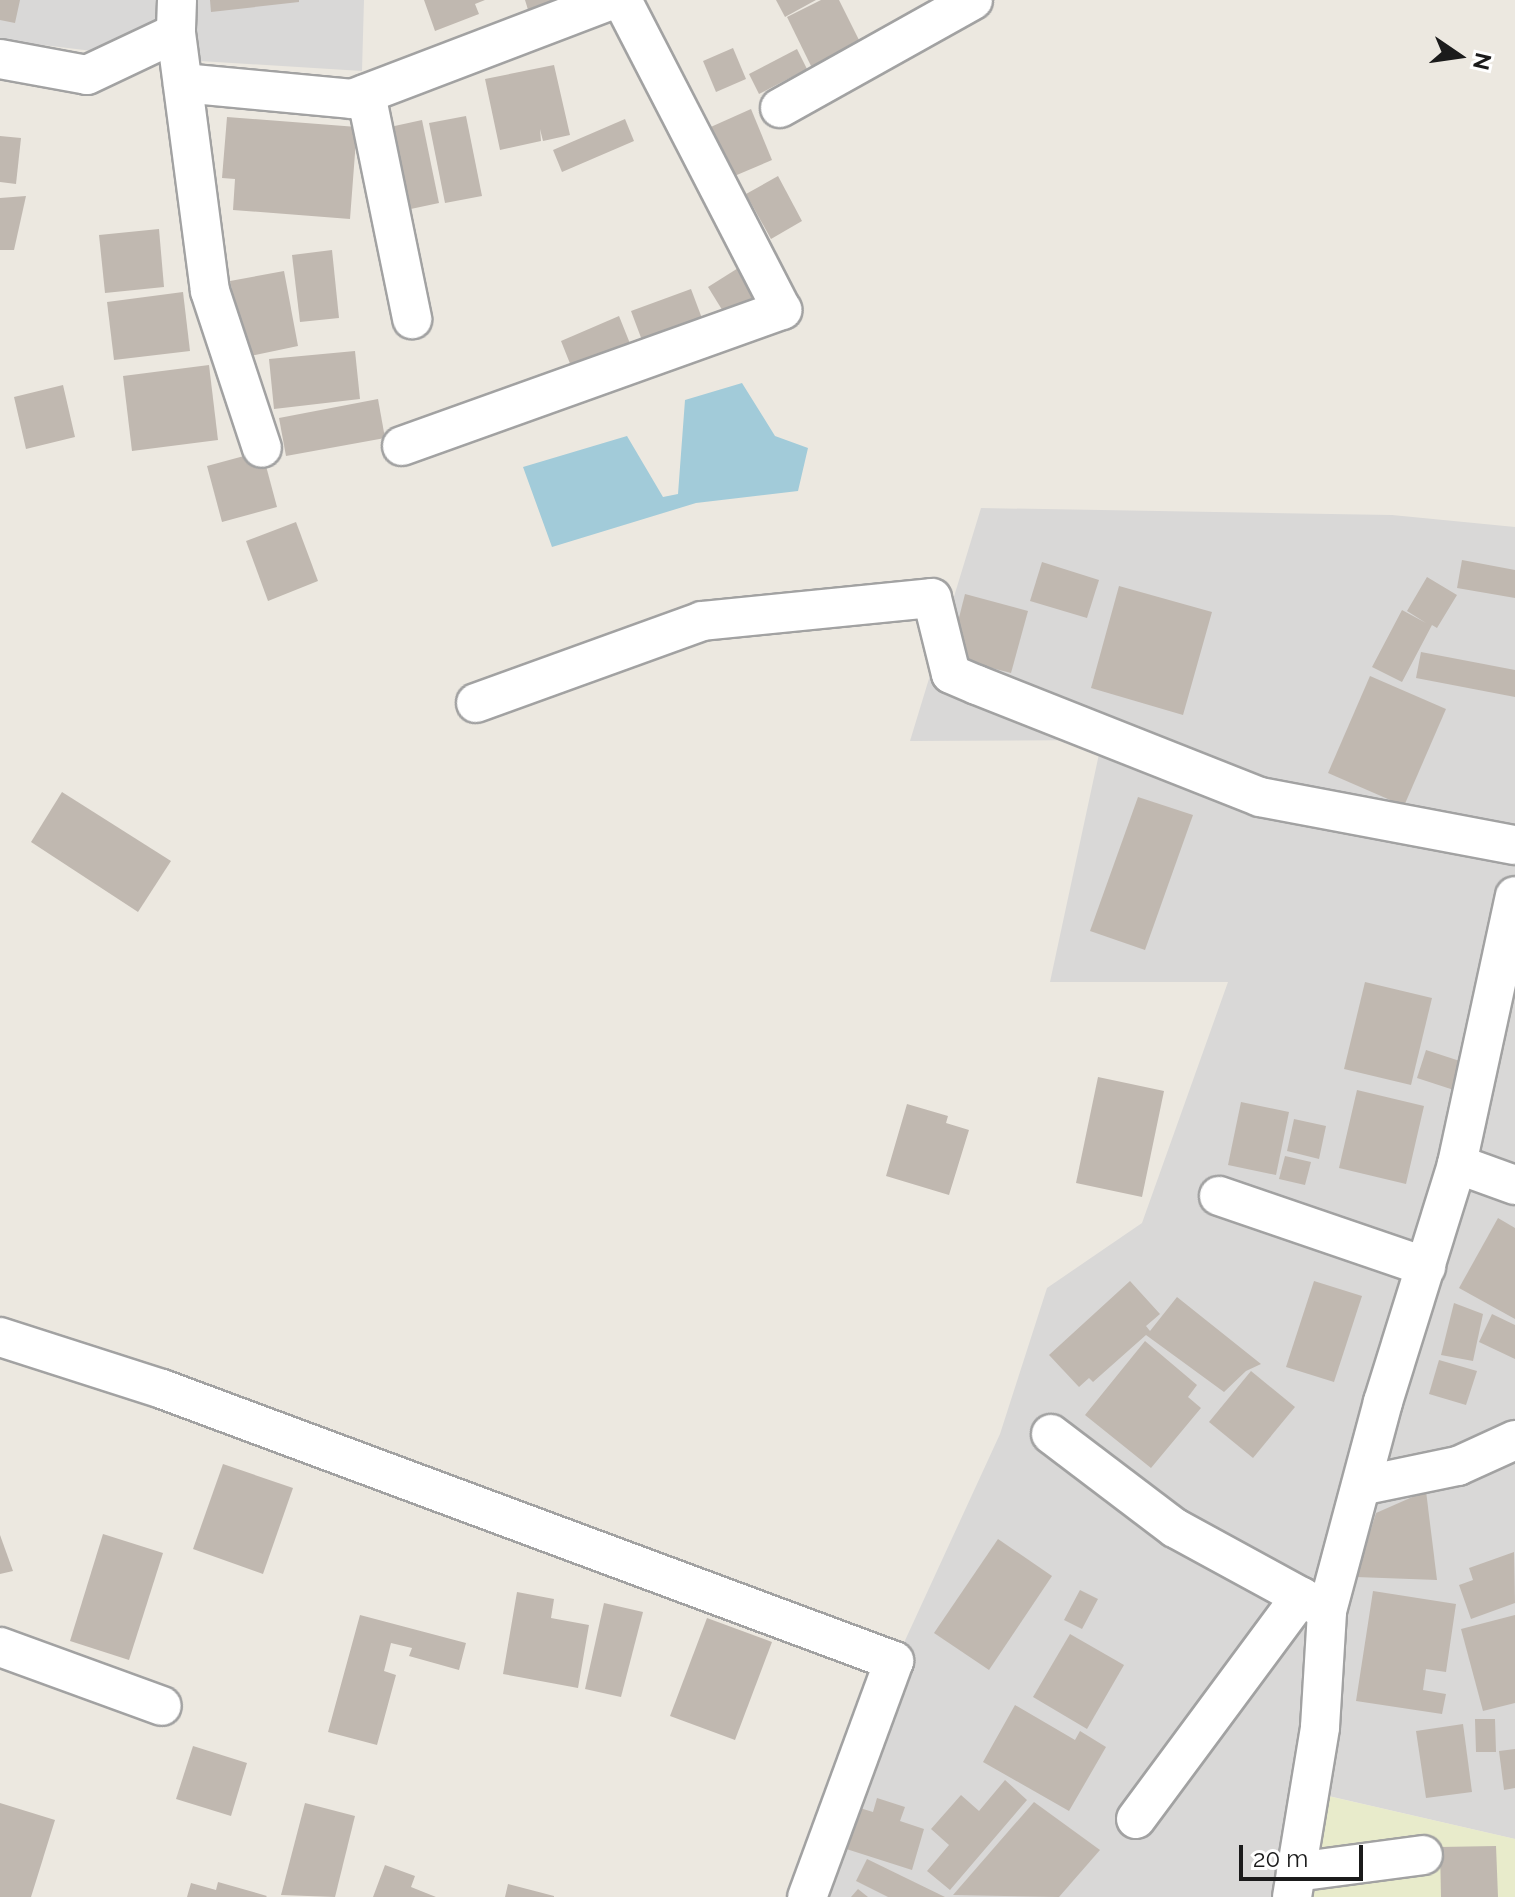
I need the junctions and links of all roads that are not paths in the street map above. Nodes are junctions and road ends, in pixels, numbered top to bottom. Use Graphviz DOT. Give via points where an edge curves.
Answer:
graph roads {
  1 [pos="611,0"];
  2 [pos="622,0"];
  3 [pos="973,0"];
  4 [pos="177,17"];
  5 [pos="0,59"];
  6 [pos="183,83"];
  7 [pos="366,94"];
  8 [pos="780,108"];
  9 [pos="412,319"];
  10 [pos="402,446"];
  11 [pos="262,448"];
  12 [pos="476,703"];
  13 [pos="1515,845"];
  14 [pos="1515,896"];
  15 [pos="1457,1164"];
  16 [pos="1515,1185"];
  17 [pos="1219,1196"];
  18 [pos="1426,1267"];
  19 [pos="0,1337"];
  20 [pos="1051,1434"];
  21 [pos="1515,1440"];
  22 [pos="1361,1486"];
  23 [pos="1314,1604"];
  24 [pos="0,1647"];
  25 [pos="162,1706"];
  26 [pos="1136,1819"];
  27 [pos="1423,1855"];
  28 [pos="1294,1885"];
  29 [pos="807,1897"];
  1 -- 7 [label="street"];
  2 -- 10 [label="street" via="782,310"];
  3 -- 8 [label="street"];
  4 -- 5 [label="street" via="87,75"];
  4 -- 6 [label="street"];
  6 -- 7 [label="street" via="352,99"];
  6 -- 11 [label="street" via="210,291"];
  7 -- 9 [label="street"];
  12 -- 13 [label="street" via="702,621 932,598 951,674 1260,797"];
  14 -- 15 [label="street"];
  15 -- 16 [label="street"];
  15 -- 18 [label="street"];
  17 -- 18 [label="street"];
  18 -- 22 [label="street"];
  19 -- 29 [label="street" via="176,1395 894,1661"];
  20 -- 23 [label="street" via="1175,1528"];
  21 -- 22 [label="street" via="1458,1466"];
  22 -- 23 [label="street"];
  23 -- 26 [label="street"];
  23 -- 28 [label="street" via="1320,1727"];
  24 -- 25 [label="street"];
  27 -- 28 [label="street"];
}
